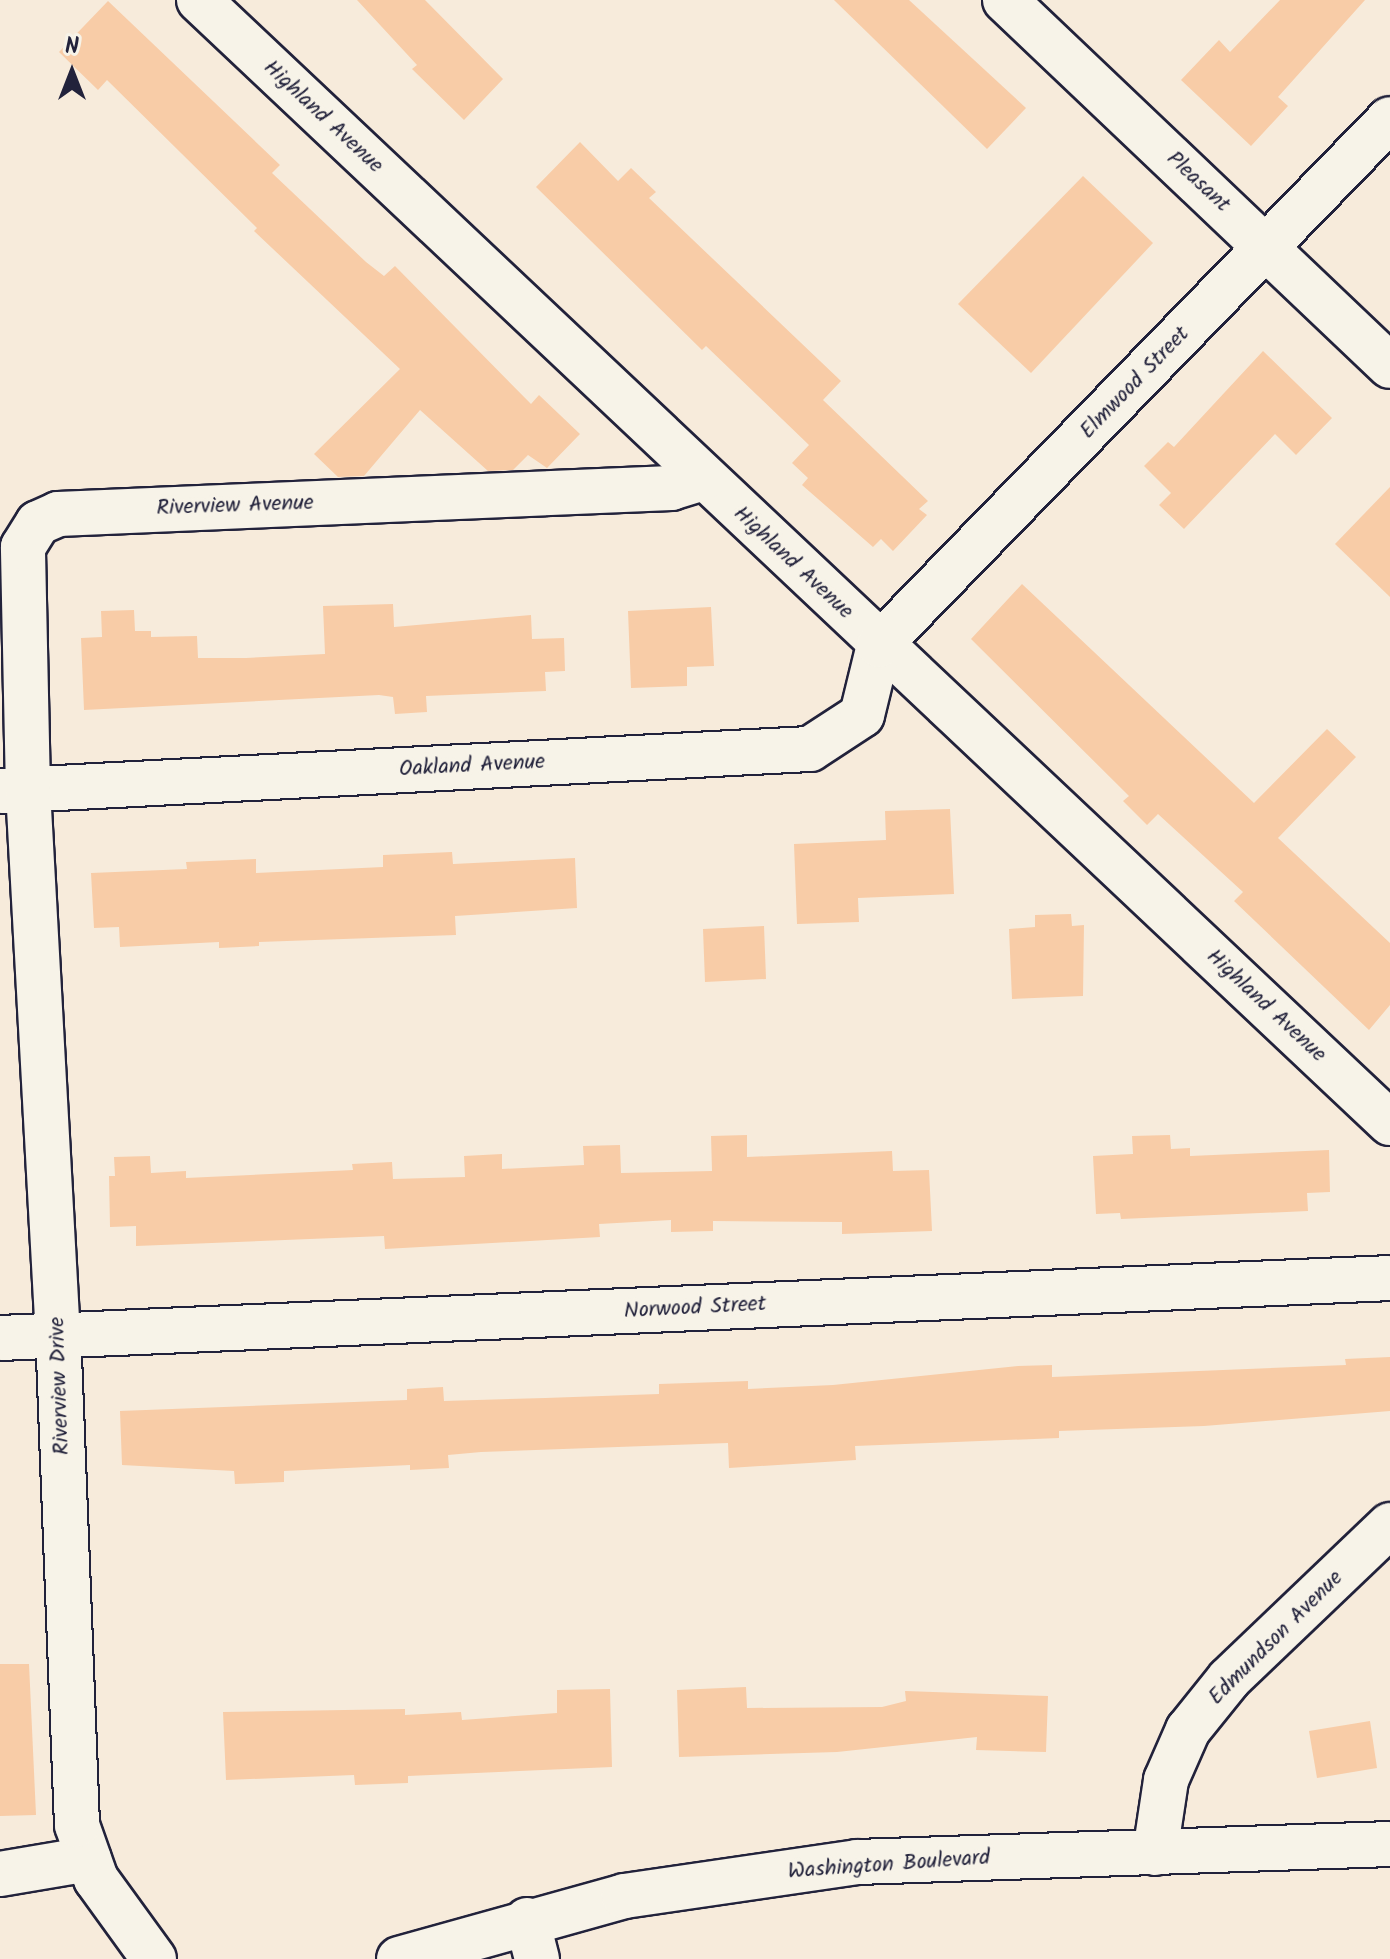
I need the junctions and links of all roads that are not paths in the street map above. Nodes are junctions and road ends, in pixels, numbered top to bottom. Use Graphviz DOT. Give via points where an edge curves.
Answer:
graph roads {
  1 [pos="199,0"];
  2 [pos="1005,0"];
  3 [pos="1390,119"];
  4 [pos="1267,247"];
  5 [pos="1390,366"];
  6 [pos="704,478"];
  7 [pos="879,645"];
  8 [pos="14,791"];
  9 [pos="1390,1123"];
  10 [pos="1390,1278"];
  11 [pos="58,1337"];
  12 [pos="0,1338"];
  13 [pos="1390,1525"];
  14 [pos="1390,1844"];
  15 [pos="1155,1853"];
  16 [pos="89,1859"];
  17 [pos="0,1874"];
  18 [pos="532,1940"];
  19 [pos="154,1959"];
  20 [pos="399,1959"];
  1 -- 6 [label="street, Highland Avenue"];
  2 -- 4 [label="street, Pleasant"];
  3 -- 4 [label="street, Elmwood Street"];
  4 -- 5 [label="street, Pleasant"];
  4 -- 7 [label="street, Elmwood Street"];
  6 -- 7 [label="street, Highland Avenue"];
  6 -- 8 [label="street, Riverview Avenue" via="671,488 58,514 38,523 23,547"];
  7 -- 8 [label="street, Oakland Avenue" via="862,715 810,749"];
  7 -- 9 [label="street, Highland Avenue"];
  8 -- 11 [label="street, Riverview Drive"];
  10 -- 11 [label="street, Norwood Street"];
  11 -- 12 [label="street, Norwood Street"];
  11 -- 16 [label="street, Riverview Drive" via="77,1825"];
  13 -- 15 [label="street, Edmundson Avenue" via="1229,1679 1188,1730 1166,1780"];
  14 -- 15 [label="street, Washington Boulevard"];
  15 -- 18 [label="street, Washington Boulevard" via="857,1862 624,1896"];
  16 -- 17 [label="street"];
  16 -- 19 [label="street, Riverview Drive" via="124,1923"];
  18 -- 20 [label="street, Washington Boulevard"];
}
